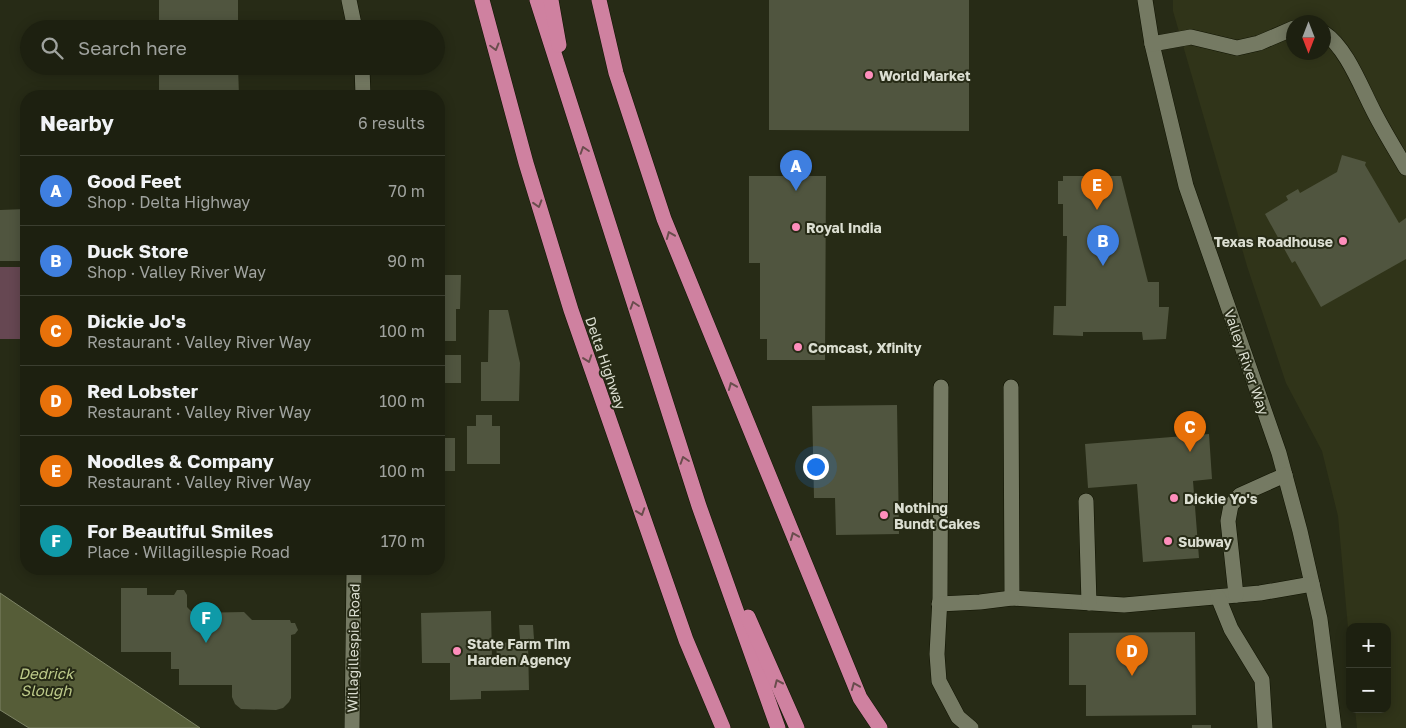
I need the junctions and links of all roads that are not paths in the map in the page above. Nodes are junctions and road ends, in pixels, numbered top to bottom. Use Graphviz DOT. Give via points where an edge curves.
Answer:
graph roads {
  1 [pos="349,0"];
  2 [pos="482,0"];
  3 [pos="537,0"];
  4 [pos="551,0"];
  5 [pos="600,0"];
  6 [pos="1145,0"];
  7 [pos="353,20"];
  8 [pos="1286,31"];
  9 [pos="1331,37"];
  10 [pos="1152,44"];
  11 [pos="362,75"];
  12 [pos="363,90"];
  13 [pos="572,113"];
  14 [pos="1406,168"];
  15 [pos="941,386"];
  16 [pos="1011,386"];
  17 [pos="1285,475"];
  18 [pos="1086,501"];
  19 [pos="699,506"];
  20 [pos="354,575"];
  21 [pos="1312,584"];
  22 [pos="1236,595"];
  23 [pos="1218,597"];
  24 [pos="1012,598"];
  25 [pos="1089,603"];
  26 [pos="939,604"];
  27 [pos="686,640"];
  28 [pos="352,728"];
  29 [pos="715,728"];
  30 [pos="723,728"];
  31 [pos="778,728"];
  32 [pos="797,728"];
  33 [pos="880,728"];
  34 [pos="971,728"];
  35 [pos="1265,728"];
  36 [pos="1334,728"];
  1 -- 7 [label="street"];
  2 -- 27 [label="highway, Delta Highway, one-way" via="526,164 571,310"];
  3 -- 13 [label="highway"];
  4 -- 13 [label="highway"];
  33 -- 5 [label="highway, one-way" via="860,698 664,219 616,73"];
  6 -- 10 [label="street, Valley River Way"];
  8 -- 10 [label="street" via="1237,48 1191,36"];
  9 -- 14 [label="street" via="1350,65"];
  10 -- 17 [label="street, Valley River Way" via="1186,186"];
  11 -- 12 [label="street"];
  19 -- 13 [label="highway, one-way"];
  15 -- 26 [label="street"];
  16 -- 24 [label="street"];
  17 -- 21 [label="street, Valley River Way"];
  17 -- 22 [label="street" via="1240,495 1231,505 1228,521"];
  18 -- 25 [label="street"];
  19 -- 31 [label="highway"];
  32 -- 19 [label="highway, one-way"];
  20 -- 28 [label="street, Willagillespie Road"];
  21 -- 22 [label="street"];
  21 -- 36 [label="street, Valley River Way" via="1326,653"];
  22 -- 23 [label="street"];
  23 -- 25 [label="street" via="1124,605"];
  23 -- 35 [label="street" via="1231,629 1262,680"];
  24 -- 25 [label="street"];
  24 -- 26 [label="street"];
  26 -- 34 [label="street" via="939,681 958,717"];
  27 -- 29 [label="highway"];
  27 -- 30 [label="highway, Delta Highway"];
}
